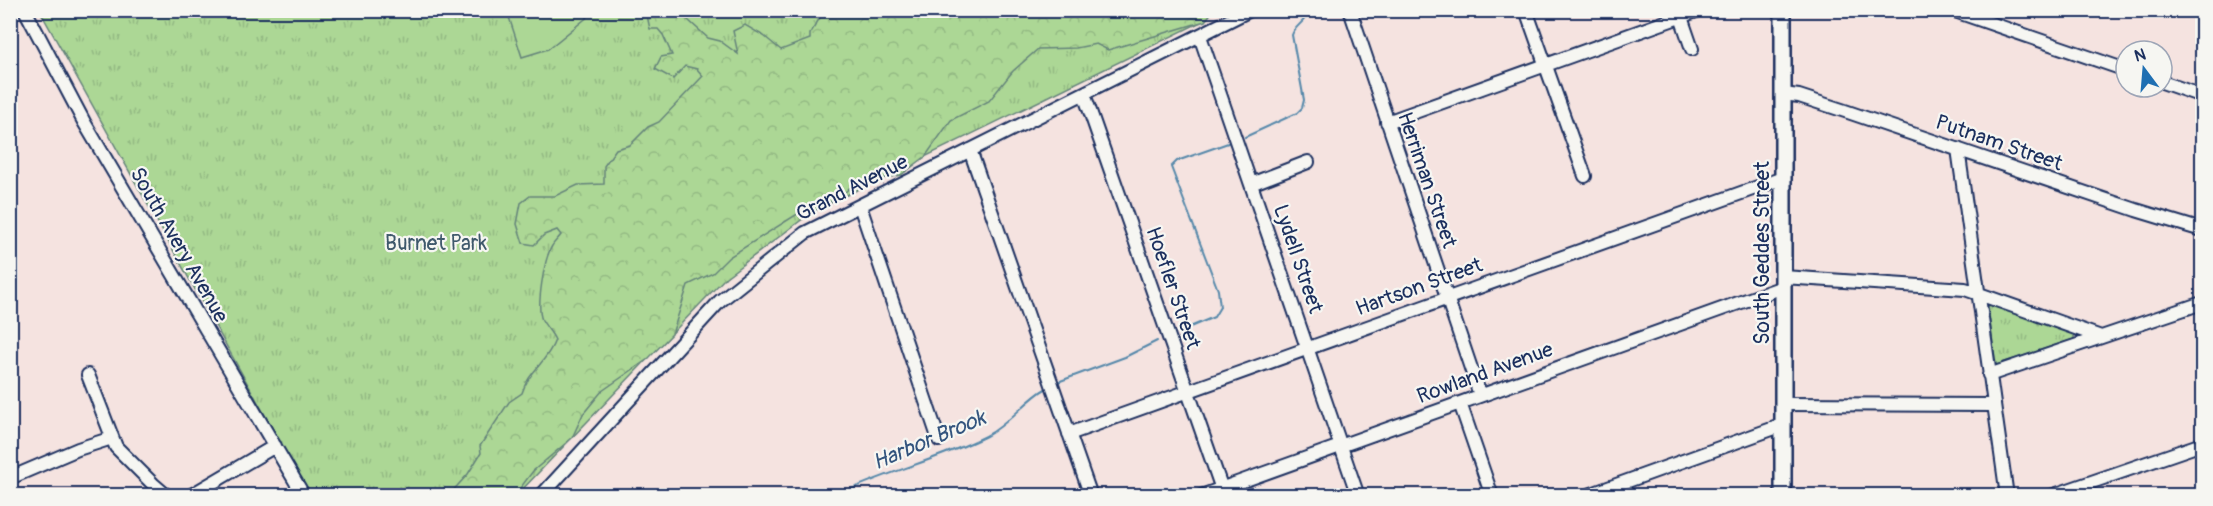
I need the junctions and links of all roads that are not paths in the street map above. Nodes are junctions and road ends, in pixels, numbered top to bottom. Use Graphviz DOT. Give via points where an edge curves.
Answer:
graph roads {
  1 [pos="25,10"];
  2 [pos="1250,10"];
  3 [pos="1350,10"];
  4 [pos="1526,10"];
  5 [pos="1699,10"];
  6 [pos="1784,10"];
  7 [pos="1952,10"];
  8 [pos="1681,17"];
  9 [pos="1200,36"];
  10 [pos="1692,49"];
  11 [pos="1546,65"];
  12 [pos="2114,66"];
  13 [pos="2174,86"];
  14 [pos="1084,94"];
  15 [pos="1783,94"];
  16 [pos="2202,96"];
  17 [pos="1387,122"];
  18 [pos="1958,149"];
  19 [pos="970,150"];
  20 [pos="1308,162"];
  21 [pos="1585,176"];
  22 [pos="1783,178"];
  23 [pos="1251,184"];
  24 [pos="860,206"];
  25 [pos="2202,230"];
  26 [pos="1783,282"];
  27 [pos="1977,293"];
  28 [pos="1447,298"];
  29 [pos="2202,303"];
  30 [pos="2101,338"];
  31 [pos="1307,348"];
  32 [pos="88,375"];
  33 [pos="1989,375"];
  34 [pos="1188,391"];
  35 [pos="1480,395"];
  36 [pos="1460,403"];
  37 [pos="1782,404"];
  38 [pos="1993,405"];
  39 [pos="1783,425"];
  40 [pos="1069,434"];
  41 [pos="112,438"];
  42 [pos="939,440"];
  43 [pos="2202,444"];
  44 [pos="275,446"];
  45 [pos="1341,446"];
  46 [pos="10,477"];
  47 [pos="1223,492"];
  48 [pos="167,495"];
  49 [pos="190,495"];
  50 [pos="304,495"];
  51 [pos="541,495"];
  52 [pos="1091,495"];
  53 [pos="1201,495"];
  54 [pos="1358,495"];
  55 [pos="1492,495"];
  56 [pos="1586,495"];
  57 [pos="1783,495"];
  58 [pos="2007,495"];
  59 [pos="2051,495"];
  1 -- 44 [label="street, South Avery Avenue" via="84,123"];
  2 -- 9 [label="street, Grand Avenue"];
  3 -- 17 [label="street, Herriman Street"];
  4 -- 11 [label="street"];
  5 -- 8 [label="street"];
  6 -- 15 [label="main road, South Geddes Street"];
  7 -- 12 [label="street"];
  8 -- 10 [label="street"];
  8 -- 11 [label="street"];
  9 -- 14 [label="street, Grand Avenue"];
  9 -- 23 [label="street, Lydell Street"];
  11 -- 17 [label="street"];
  11 -- 21 [label="street"];
  13 -- 16 [label="street"];
  14 -- 19 [label="street, Grand Avenue"];
  14 -- 34 [label="street, Hoefler Street"];
  15 -- 18 [label="street, Putnam Street"];
  15 -- 22 [label="main road, South Geddes Street"];
  17 -- 28 [label="street, Herriman Street"];
  18 -- 25 [label="street, Putnam Street"];
  18 -- 27 [label="street"];
  19 -- 24 [label="street, Grand Avenue"];
  19 -- 40 [label="street"];
  20 -- 23 [label="street"];
  22 -- 26 [label="main road, South Geddes Street"];
  22 -- 28 [label="street, Hartson Street"];
  23 -- 31 [label="street, Lydell Street"];
  24 -- 42 [label="street"];
  24 -- 51 [label="street, Grand Avenue" via="805,233 720,301"];
  26 -- 27 [label="street, Rowland Avenue" via="1965,289"];
  26 -- 35 [label="street, Rowland Avenue"];
  26 -- 37 [label="main road, South Geddes Street"];
  27 -- 30 [label="street, Rowland Avenue"];
  27 -- 33 [label="street"];
  28 -- 31 [label="street, Hartson Street"];
  28 -- 35 [label="street, Herriman Street"];
  29 -- 30 [label="street"];
  30 -- 33 [label="street"];
  31 -- 34 [label="street, Hartson Street"];
  31 -- 45 [label="street, Lydell Street"];
  32 -- 41 [label="street"];
  33 -- 38 [label="street"];
  34 -- 40 [label="street, Hartson Street"];
  34 -- 47 [label="street, Hoefler Street"];
  35 -- 36 [label="street, Rowland Avenue"];
  36 -- 45 [label="street, Rowland Avenue"];
  36 -- 55 [label="street"];
  37 -- 38 [label="street"];
  37 -- 39 [label="main road, South Geddes Street"];
  38 -- 58 [label="street"];
  39 -- 56 [label="street"];
  39 -- 57 [label="main road, South Geddes Street"];
  40 -- 52 [label="street"];
  41 -- 46 [label="street"];
  41 -- 48 [label="street" via="116,447"];
  43 -- 59 [label="street"];
  44 -- 49 [label="street"];
  44 -- 50 [label="street, South Avery Avenue"];
  45 -- 47 [label="street, Rowland Avenue"];
  45 -- 54 [label="street, Lydell Street"];
  47 -- 53 [label="street, Rowland Avenue"];
}
